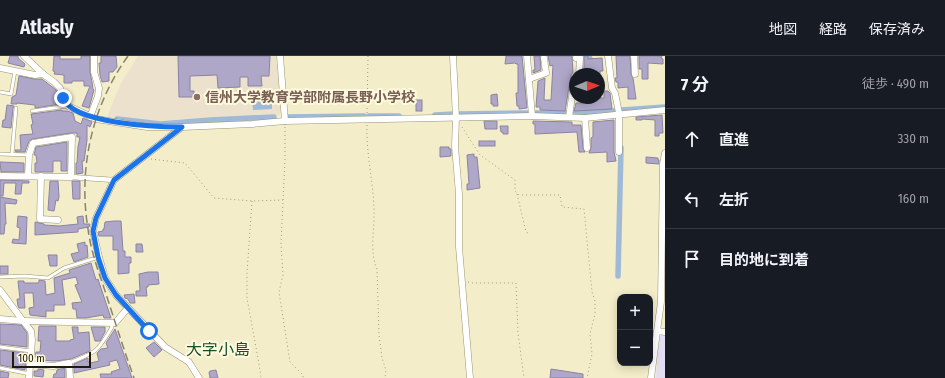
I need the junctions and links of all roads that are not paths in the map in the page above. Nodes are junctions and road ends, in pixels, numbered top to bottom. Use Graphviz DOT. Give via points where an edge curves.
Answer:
graph roads {
  1 [pos="24,56"];
  2 [pos="94,56"];
  3 [pos="280,56"];
  4 [pos="453,56"];
  5 [pos="527,56"];
  6 [pos="608,56"];
  7 [pos="634,56"];
  8 [pos="576,57"];
  9 [pos="544,58"];
  10 [pos="0,68"];
  11 [pos="575,68"];
  12 [pos="579,68"];
  13 [pos="16,71"];
  14 [pos="43,74"];
  15 [pos="635,74"];
  16 [pos="529,79"];
  17 [pos="0,92"];
  18 [pos="571,104"];
  19 [pos="68,106"];
  20 [pos="16,108"];
  21 [pos="665,110"];
  22 [pos="32,111"];
  23 [pos="619,114"];
  24 [pos="90,116"];
  25 [pos="532,116"];
  26 [pos="569,117"];
  27 [pos="456,118"];
  28 [pos="585,118"];
  29 [pos="285,120"];
  30 [pos="182,127"];
  31 [pos="587,148"];
  32 [pos="619,152"];
  33 [pos="665,153"];
  34 [pos="0,154"];
  35 [pos="12,154"];
  36 [pos="29,155"];
  37 [pos="0,176"];
  38 [pos="28,176"];
  39 [pos="41,176"];
  40 [pos="71,177"];
  41 [pos="114,180"];
  42 [pos="58,220"];
  43 [pos="98,257"];
  44 [pos="0,277"];
  45 [pos="0,290"];
  46 [pos="128,308"];
  47 [pos="0,319"];
  48 [pos="23,321"];
  49 [pos="111,323"];
  50 [pos="656,331"];
  51 [pos="665,332"];
  52 [pos="0,347"];
  53 [pos="32,351"];
  54 [pos="69,363"];
  55 [pos="31,364"];
  56 [pos="0,368"];
  57 [pos="30,376"];
  58 [pos="70,378"];
  59 [pos="199,378"];
  60 [pos="470,378"];
  61 [pos="651,378"];
  1 -- 14 [label="street"];
  2 -- 24 [label="street" via="94,72 99,88"];
  3 -- 29 [label="street"];
  4 -- 27 [label="street"];
  5 -- 16 [label="street"];
  6 -- 23 [label="street" via="612,88"];
  7 -- 15 [label="street"];
  8 -- 11 [label="street"];
  8 -- 12 [label="street" via="580,58"];
  9 -- 16 [label="street" via="546,72"];
  10 -- 13 [label="street"];
  13 -- 14 [label="street"];
  13 -- 17 [label="lane" via="11,94"];
  14 -- 19 [label="street" via="60,88"];
  16 -- 25 [label="street"];
  18 -- 26 [label="street"];
  19 -- 22 [label="lane"];
  19 -- 24 [label="street"];
  20 -- 35 [label="lane"];
  21 -- 23 [label="street"];
  23 -- 28 [label="street"];
  23 -- 32 [label="street"];
  24 -- 30 [label="street" via="147,127"];
  25 -- 26 [label="street"];
  25 -- 27 [label="street"];
  26 -- 28 [label="street"];
  27 -- 29 [label="street"];
  27 -- 60 [label="street" via="461,280"];
  28 -- 31 [label="street"];
  29 -- 30 [label="street"];
  30 -- 41 [label="street"];
  33 -- 50 [label="street" via="662,171 661,302"];
  34 -- 35 [label="lane"];
  35 -- 36 [label="lane"];
  36 -- 38 [label="street"];
  36 -- 40 [label="street" via="33,143 72,137"];
  37 -- 38 [label="street"];
  38 -- 39 [label="street"];
  39 -- 40 [label="street"];
  39 -- 42 [label="street" via="40,219"];
  40 -- 41 [label="street"];
  41 -- 43 [label="street" via="96,218 93,231"];
  43 -- 44 [label="lane" via="64,268 48,278"];
  43 -- 46 [label="street" via="105,278"];
  45 -- 48 [label="street"];
  46 -- 49 [label="street" via="115,323"];
  46 -- 59 [label="street" via="165,347 189,362"];
  47 -- 48 [label="street"];
  48 -- 49 [label="street"];
  48 -- 53 [label="street" via="31,331"];
  49 -- 54 [label="lane" via="112,327 101,345 91,354"];
  50 -- 51 [label="street"];
  50 -- 61 [label="street"];
  52 -- 53 [label="lane"];
  53 -- 55 [label="street"];
  54 -- 55 [label="street" via="54,366"];
  54 -- 58 [label="street"];
  55 -- 57 [label="street"];
  56 -- 57 [label="lane"];
}
